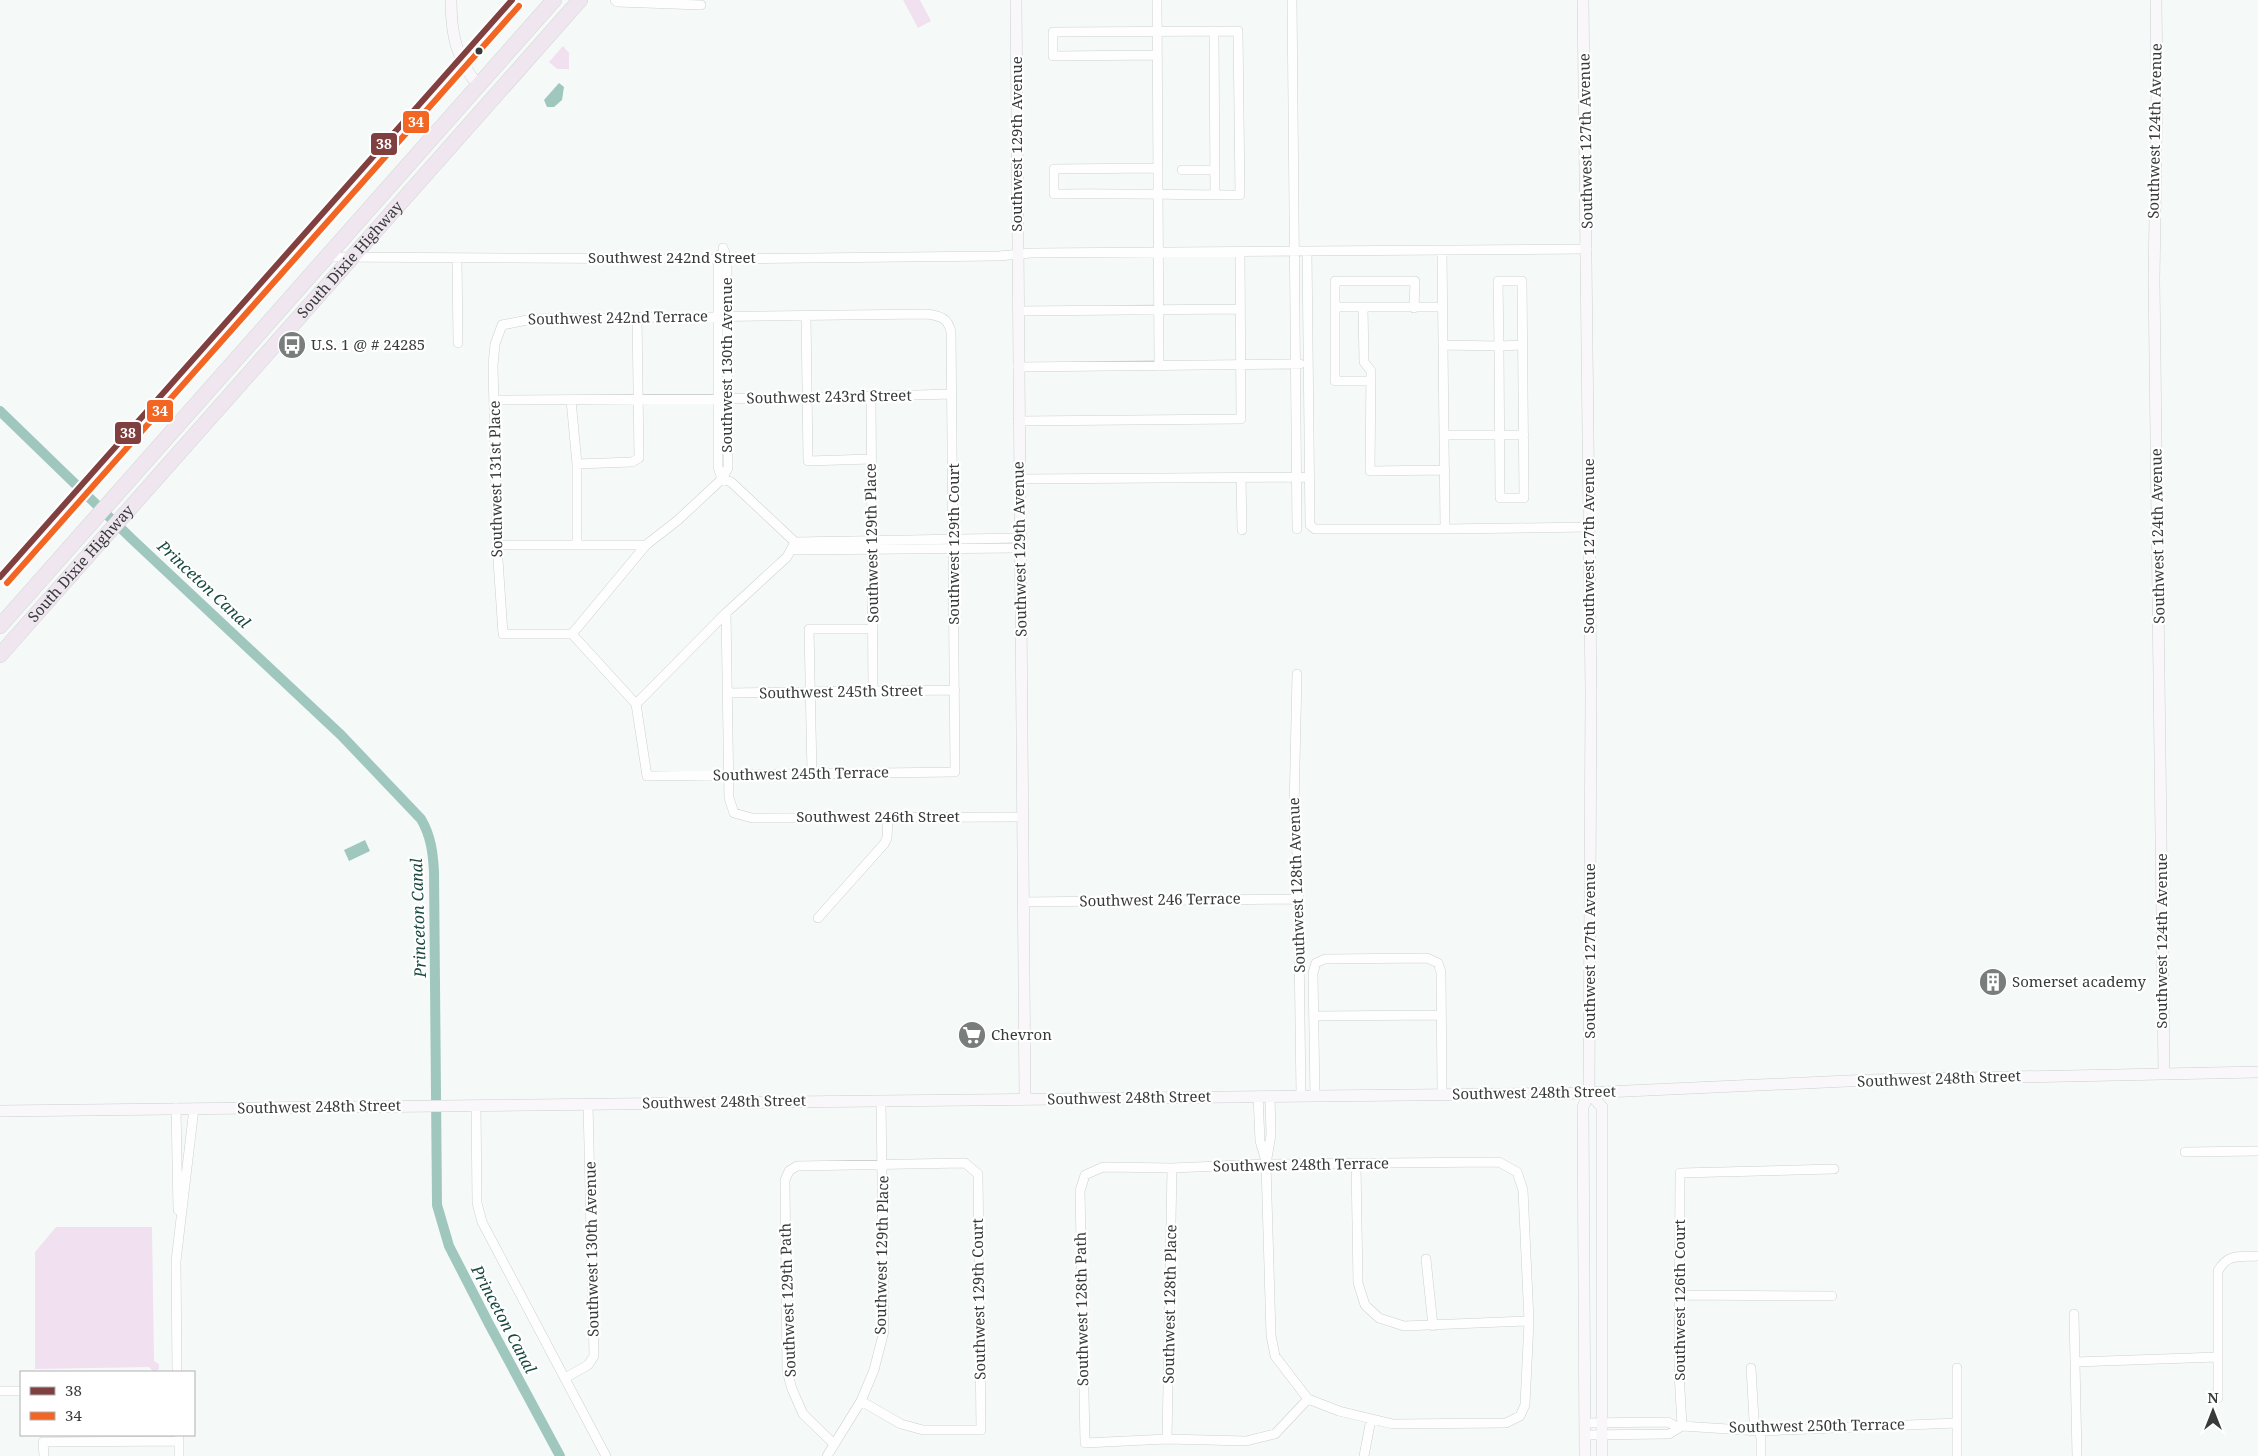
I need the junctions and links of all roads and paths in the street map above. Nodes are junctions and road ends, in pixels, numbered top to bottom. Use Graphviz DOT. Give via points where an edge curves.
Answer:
graph roads {
  1 [pos="451,0"];
  2 [pos="554,0"];
  3 [pos="572,0"];
  4 [pos="580,0"];
  5 [pos="614,0"];
  6 [pos="1016,0"];
  7 [pos="1157,0"];
  8 [pos="1292,0"];
  9 [pos="1583,0"];
  10 [pos="2156,0"];
  11 [pos="701,5"];
  12 [pos="1157,31"];
  13 [pos="1214,31"];
  14 [pos="1157,55"];
  15 [pos="478,85"];
  16 [pos="1158,168"];
  17 [pos="1182,170"];
  18 [pos="1215,170"];
  19 [pos="412,191"];
  20 [pos="1158,194"];
  21 [pos="1215,195"];
  22 [pos="1587,249"];
  23 [pos="1294,250"];
  24 [pos="1240,251"];
  25 [pos="1307,251"];
  26 [pos="1442,251"];
  27 [pos="1158,252"];
  28 [pos="1018,255"];
  29 [pos="326,258"];
  30 [pos="352,258"];
  31 [pos="457,258"];
  32 [pos="722,258"];
  33 [pos="282,307"];
  34 [pos="1335,307"];
  35 [pos="1363,307"];
  36 [pos="1443,307"];
  37 [pos="1414,308"];
  38 [pos="1240,309"];
  39 [pos="1159,310"];
  40 [pos="1018,311"];
  41 [pos="806,315"];
  42 [pos="637,317"];
  43 [pos="723,317"];
  44 [pos="944,318"];
  45 [pos="502,325"];
  46 [pos="458,342"];
  47 [pos="1443,346"];
  48 [pos="1499,346"];
  49 [pos="1523,346"];
  50 [pos="1295,364"];
  51 [pos="1308,364"];
  52 [pos="1240,365"];
  53 [pos="1018,366"];
  54 [pos="1159,366"];
  55 [pos="1371,381"];
  56 [pos="952,394"];
  57 [pos="871,396"];
  58 [pos="723,398"];
  59 [pos="807,398"];
  60 [pos="495,400"];
  61 [pos="571,400"];
  62 [pos="638,400"];
  63 [pos="1018,421"];
  64 [pos="196,433"];
  65 [pos="1444,434"];
  66 [pos="1499,434"];
  67 [pos="1524,435"];
  68 [pos="871,459"];
  69 [pos="577,464"];
  70 [pos="1445,470"];
  71 [pos="1241,477"];
  72 [pos="1296,477"];
  73 [pos="1309,477"];
  74 [pos="722,479"];
  75 [pos="1019,479"];
  76 [pos="1589,527"];
  77 [pos="1296,529"];
  78 [pos="1445,529"];
  79 [pos="1242,530"];
  80 [pos="1020,543"];
  81 [pos="577,544"];
  82 [pos="954,544"];
  83 [pos="497,545"];
  84 [pos="646,545"];
  85 [pos="871,545"];
  86 [pos="794,546"];
  87 [pos="726,613"];
  88 [pos="0,626"];
  89 [pos="873,629"];
  90 [pos="572,634"];
  91 [pos="0,655"];
  92 [pos="1297,674"];
  93 [pos="954,690"];
  94 [pos="873,691"];
  95 [pos="810,692"];
  96 [pos="727,693"];
  97 [pos="636,704"];
  98 [pos="955,772"];
  99 [pos="812,774"];
  100 [pos="729,775"];
  101 [pos="1022,816"];
  102 [pos="888,817"];
  103 [pos="1298,899"];
  104 [pos="1022,902"];
  105 [pos="818,918"];
  106 [pos="1441,1015"];
  107 [pos="1314,1016"];
  108 [pos="2258,1072"];
  109 [pos="2164,1073"];
  110 [pos="1590,1093"];
  111 [pos="1442,1094"];
  112 [pos="1258,1096"];
  113 [pos="1270,1096"];
  114 [pos="1301,1096"];
  115 [pos="1314,1096"];
  116 [pos="1025,1099"];
  117 [pos="882,1101"];
  118 [pos="588,1104"];
  119 [pos="476,1106"];
  120 [pos="176,1108"];
  121 [pos="194,1108"];
  122 [pos="0,1111"];
  123 [pos="2258,1151"];
  124 [pos="2185,1152"];
  125 [pos="883,1164"];
  126 [pos="1266,1164"];
  127 [pos="1356,1164"];
  128 [pos="1172,1168"];
  129 [pos="1834,1169"];
  130 [pos="1085,1175"];
  131 [pos="180,1220"];
  132 [pos="2258,1256"];
  133 [pos="1426,1259"];
  134 [pos="1679,1295"];
  135 [pos="1832,1296"];
  136 [pos="2074,1314"];
  137 [pos="1529,1321"];
  138 [pos="1433,1326"];
  139 [pos="2218,1357"];
  140 [pos="2075,1362"];
  141 [pos="1751,1368"];
  142 [pos="1957,1368"];
  143 [pos="177,1371"];
  144 [pos="565,1378"];
  145 [pos="20,1390"];
  146 [pos="0,1391"];
  147 [pos="2218,1398"];
  148 [pos="1308,1399"];
  149 [pos="861,1401"];
  150 [pos="1371,1419"];
  151 [pos="1585,1423"];
  152 [pos="1601,1423"];
  153 [pos="1957,1423"];
  154 [pos="1679,1426"];
  155 [pos="1759,1430"];
  156 [pos="1585,1435"];
  157 [pos="1601,1435"];
  158 [pos="179,1438"];
  159 [pos="1167,1439"];
  160 [pos="834,1444"];
  161 [pos="44,1456"];
  162 [pos="179,1456"];
  163 [pos="606,1456"];
  164 [pos="828,1456"];
  165 [pos="1364,1456"];
  166 [pos="1585,1456"];
  167 [pos="1602,1456"];
  168 [pos="1761,1456"];
  169 [pos="1957,1456"];
  170 [pos="2078,1456"];
  1 -- 15 [label="street" via="452,33 457,52"];
  2 -- 15 [label="highway, South Dixie Highway"];
  3 -- 15 [label="highway" via="501,75 487,84"];
  4 -- 19 [label="highway, South Dixie Highway"];
  5 -- 11 [label="street"];
  6 -- 28 [label="street, Southwest 129th Avenue"];
  7 -- 12 [label="street"];
  8 -- 23 [label="street"];
  9 -- 22 [label="street, Southwest 127th Avenue"];
  10 -- 109 [label="street, Southwest 124th Avenue" via="2154,280"];
  12 -- 13 [label="street"];
  12 -- 14 [label="street"];
  12 -- 14 [label="street" via="1053,32 1053,56"];
  13 -- 18 [label="street"];
  13 -- 21 [label="street" via="1238,31 1240,195"];
  14 -- 16 [label="street"];
  15 -- 19 [label="highway" via="472,108 419,169"];
  15 -- 29 [label="highway, South Dixie Highway"];
  16 -- 20 [label="street"];
  16 -- 20 [label="street" via="1054,169 1054,194"];
  17 -- 18 [label="street"];
  18 -- 21 [label="street"];
  19 -- 30 [label="highway, South Dixie Highway"];
  20 -- 21 [label="street"];
  20 -- 27 [label="street"];
  22 -- 26 [label="street, Southwest 242nd Street"];
  22 -- 76 [label="street, Southwest 127th Avenue"];
  23 -- 24 [label="street, Southwest 242nd Street"];
  23 -- 25 [label="street, Southwest 242nd Street"];
  23 -- 50 [label="street"];
  24 -- 27 [label="street, Southwest 242nd Street"];
  24 -- 38 [label="street"];
  25 -- 26 [label="street, Southwest 242nd Street"];
  25 -- 51 [label="street"];
  26 -- 36 [label="street"];
  27 -- 28 [label="street, Southwest 242nd Street"];
  27 -- 39 [label="street"];
  28 -- 32 [label="street, Southwest 242nd Street"];
  28 -- 40 [label="street, Southwest 129th Avenue"];
  29 -- 30 [label="street, Southwest 242nd Street"];
  29 -- 33 [label="highway, South Dixie Highway"];
  30 -- 31 [label="street, Southwest 242nd Street"];
  30 -- 64 [label="highway, South Dixie Highway"];
  31 -- 32 [label="street, Southwest 242nd Street"];
  31 -- 46 [label="street"];
  32 -- 43 [label="street, Southwest 130th Avenue"];
  33 -- 64 [label="highway" via="267,339 200,414 196,420"];
  33 -- 88 [label="highway, South Dixie Highway"];
  34 -- 35 [label="street"];
  34 -- 37 [label="street" via="1335,281 1415,281"];
  34 -- 55 [label="street" via="1335,381"];
  35 -- 37 [label="street"];
  35 -- 55 [label="street" via="1364,362 1371,371"];
  36 -- 37 [label="street"];
  36 -- 47 [label="street"];
  38 -- 39 [label="street"];
  38 -- 52 [label="street"];
  39 -- 40 [label="street"];
  39 -- 54 [label="street"];
  40 -- 53 [label="street, Southwest 129th Avenue"];
  41 -- 43 [label="street, Southwest 242nd Terrace"];
  41 -- 44 [label="street, Southwest 242nd Terrace" via="927,314"];
  41 -- 59 [label="street"];
  42 -- 43 [label="street, Southwest 242nd Terrace"];
  42 -- 45 [label="street, Southwest 242nd Terrace" via="532,319"];
  42 -- 62 [label="street"];
  43 -- 58 [label="street, Southwest 130th Avenue"];
  44 -- 56 [label="street, Southwest 129th Court" via="951,332"];
  45 -- 60 [label="street, Southwest 131st Place" via="494,355"];
  47 -- 48 [label="street"];
  47 -- 65 [label="street"];
  48 -- 49 [label="street"];
  48 -- 49 [label="street" via="1498,281 1522,281"];
  48 -- 66 [label="street"];
  49 -- 67 [label="street"];
  50 -- 51 [label="street"];
  50 -- 52 [label="street"];
  50 -- 72 [label="street"];
  51 -- 73 [label="street"];
  52 -- 54 [label="street"];
  52 -- 63 [label="street" via="1240,419"];
  53 -- 54 [label="street"];
  53 -- 63 [label="street, Southwest 129th Avenue"];
  55 -- 70 [label="street" via="1370,471"];
  56 -- 57 [label="street, Southwest 243rd Street"];
  56 -- 82 [label="street, Southwest 129th Court"];
  57 -- 59 [label="street, Southwest 243rd Street"];
  57 -- 68 [label="street, Southwest 129th Place"];
  58 -- 59 [label="street, Southwest 243rd Street"];
  58 -- 62 [label="street, Southwest 243rd Street"];
  58 -- 74 [label="street, Southwest 130th Avenue" via="718,467"];
  59 -- 68 [label="street" via="808,461"];
  60 -- 61 [label="street, Southwest 243rd Street"];
  60 -- 83 [label="street, Southwest 131st Place"];
  61 -- 62 [label="street, Southwest 243rd Street"];
  61 -- 69 [label="street"];
  62 -- 69 [label="street" via="640,449 637,460"];
  63 -- 75 [label="street, Southwest 129th Avenue"];
  64 -- 91 [label="highway, South Dixie Highway"];
  65 -- 66 [label="street"];
  65 -- 70 [label="street"];
  66 -- 67 [label="street"];
  66 -- 67 [label="street" via="1500,498 1524,498"];
  68 -- 85 [label="street, Southwest 129th Place"];
  69 -- 81 [label="street"];
  70 -- 78 [label="street"];
  71 -- 72 [label="street"];
  71 -- 75 [label="street"];
  71 -- 79 [label="street"];
  72 -- 73 [label="street"];
  72 -- 77 [label="street"];
  73 -- 78 [label="street" via="1310,525 1314,529"];
  74 -- 84 [label="street"];
  74 -- 86 [label="street" via="731,482"];
  75 -- 80 [label="street, Southwest 129th Avenue"];
  76 -- 78 [label="street"];
  76 -- 110 [label="street, Southwest 127th Avenue"];
  80 -- 82 [label="street"];
  80 -- 101 [label="street, Southwest 129th Avenue"];
  81 -- 83 [label="street"];
  81 -- 84 [label="street"];
  82 -- 85 [label="street"];
  82 -- 93 [label="street, Southwest 129th Court"];
  83 -- 90 [label="street, Southwest 131st Place" via="503,634"];
  84 -- 90 [label="street"];
  85 -- 86 [label="street"];
  85 -- 89 [label="street, Southwest 129th Place"];
  86 -- 87 [label="street" via="787,557"];
  87 -- 96 [label="street"];
  87 -- 97 [label="street"];
  89 -- 94 [label="street, Southwest 129th Place"];
  89 -- 95 [label="street" via="809,629"];
  90 -- 97 [label="street"];
  92 -- 103 [label="street, Southwest 128th Avenue" via="1294,809"];
  93 -- 94 [label="street, Southwest 245th Street"];
  93 -- 98 [label="street, Southwest 129th Court"];
  94 -- 95 [label="street, Southwest 245th Street"];
  95 -- 96 [label="street, Southwest 245th Street"];
  95 -- 99 [label="street"];
  96 -- 100 [label="street"];
  97 -- 100 [label="street, Southwest 245th Terrace" via="647,776"];
  98 -- 99 [label="street, Southwest 245th Terrace"];
  99 -- 100 [label="street, Southwest 245th Terrace"];
  100 -- 102 [label="street, Southwest 246th Street" via="730,804 734,813 752,818"];
  101 -- 102 [label="street, Southwest 246th Street"];
  101 -- 104 [label="street, Southwest 129th Avenue"];
  102 -- 105 [label="street" via="888,838 884,844"];
  103 -- 104 [label="street, Southwest 246 Terrace"];
  103 -- 114 [label="street, Southwest 128th Avenue"];
  104 -- 116 [label="street, Southwest 129th Avenue"];
  106 -- 107 [label="street"];
  106 -- 107 [label="street" via="1441,972 1435,961 1427,958 1325,959 1317,962 1313,973"];
  106 -- 111 [label="street"];
  107 -- 115 [label="street"];
  108 -- 109 [label="street, Southwest 248th Street"];
  109 -- 110 [label="street, Southwest 248th Street" via="1869,1080"];
  110 -- 111 [label="street, Southwest 248th Street"];
  110 -- 151 [label="street, Southwest 127th Avenue" via="1583,1107"];
  110 -- 152 [label="street" via="1602,1107"];
  111 -- 115 [label="street, Southwest 248th Street"];
  112 -- 113 [label="street, Southwest 248th Street"];
  112 -- 116 [label="street, Southwest 248th Street"];
  112 -- 126 [label="street" via="1260,1141"];
  113 -- 114 [label="street, Southwest 248th Street"];
  113 -- 126 [label="street" via="1271,1135"];
  114 -- 115 [label="street, Southwest 248th Street"];
  116 -- 117 [label="street, Southwest 248th Street"];
  117 -- 118 [label="street, Southwest 248th Street"];
  117 -- 125 [label="street, Southwest 129th Place"];
  118 -- 119 [label="street, Southwest 248th Street"];
  118 -- 144 [label="street, Southwest 130th Avenue" via="594,1356 588,1366"];
  119 -- 121 [label="street, Southwest 248th Street"];
  119 -- 144 [label="street" via="479,1213 485,1230"];
  120 -- 121 [label="street, Southwest 248th Street"];
  120 -- 122 [label="street, Southwest 248th Street"];
  120 -- 131 [label="street"];
  121 -- 131 [label="street"];
  123 -- 124 [label="street"];
  125 -- 149 [label="street, Southwest 129th Place" via="884,1331 874,1370"];
  125 -- 149 [label="street, Southwest 129th Court" via="965,1163 978,1174 981,1430 922,1430 901,1424"];
  125 -- 160 [label="street, Southwest 129th Path" via="797,1166 785,1180 787,1371 803,1414"];
  126 -- 127 [label="street, Southwest 248th Terrace"];
  126 -- 128 [label="street, Southwest 248th Terrace"];
  126 -- 148 [label="street" via="1271,1335 1276,1356"];
  127 -- 137 [label="street, Southwest 248th Terrace" via="1499,1162 1517,1172 1523,1190"];
  127 -- 138 [label="street" via="1358,1283 1365,1305 1379,1318 1404,1326"];
  128 -- 130 [label="street, Southwest 248th Terrace" via="1103,1167"];
  128 -- 159 [label="street, Southwest 128th Place"];
  129 -- 134 [label="street, Southwest 126th Court" via="1680,1174"];
  130 -- 159 [label="street, Southwest 128th Path" via="1080,1191 1086,1443"];
  131 -- 143 [label="street" via="176,1270"];
  132 -- 139 [label="street" via="2232,1257 2223,1262 2218,1271"];
  133 -- 138 [label="street"];
  134 -- 135 [label="street"];
  134 -- 154 [label="street, Southwest 126th Court"];
  136 -- 140 [label="street"];
  137 -- 138 [label="street"];
  137 -- 150 [label="street" via="1525,1405 1520,1416 1506,1423 1393,1424"];
  139 -- 140 [label="street"];
  139 -- 147 [label="street"];
  140 -- 170 [label="street"];
  141 -- 155 [label="street" via="1754,1420"];
  142 -- 153 [label="street"];
  144 -- 163 [label="street"];
  145 -- 146 [label="street"];
  148 -- 150 [label="street"];
  148 -- 159 [label="street" via="1275,1434 1246,1441"];
  149 -- 160 [label="street, Southwest 129th Place"];
  150 -- 165 [label="street"];
  151 -- 152 [label="street, Southwest 250th Terrace"];
  151 -- 156 [label="street, Southwest 127th Avenue"];
  152 -- 154 [label="street, Southwest 250th Terrace" via="1668,1422"];
  152 -- 157 [label="street"];
  153 -- 155 [label="street, Southwest 250th Terrace"];
  153 -- 169 [label="street"];
  154 -- 155 [label="street, Southwest 250th Terrace"];
  154 -- 157 [label="street, Southwest 250th Terrace" via="1669,1434"];
  155 -- 168 [label="street"];
  156 -- 157 [label="street, Southwest 250th Terrace"];
  156 -- 166 [label="street, Southwest 127th Avenue"];
  157 -- 167 [label="street"];
  158 -- 161 [label="street" via="43,1442"];
  158 -- 162 [label="street"];
  160 -- 164 [label="street, Southwest 129th Place"];
}
